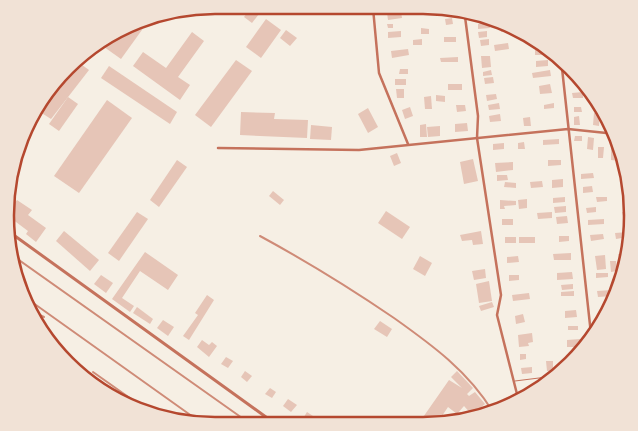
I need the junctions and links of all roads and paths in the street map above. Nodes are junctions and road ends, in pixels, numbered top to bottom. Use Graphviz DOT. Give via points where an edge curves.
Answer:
graph roads {
  1 [pos="374,14"];
  2 [pos="465,19"];
  3 [pos="562,70"];
  4 [pos="568,129"];
  5 [pos="607,133"];
  6 [pos="477,138"];
  7 [pos="408,144"];
  8 [pos="218,148"];
  9 [pos="15,236"];
  10 [pos="590,328"];
  11 [pos="543,378"];
  12 [pos="514,381"];
  13 [pos="517,393"];
  14 [pos="266,417"];
  1 -- 7 [label="street" via="379,73"];
  2 -- 6 [label="street" via="478,116"];
  3 -- 4 [label="street"];
  4 -- 5 [label="street"];
  4 -- 6 [label="street"];
  4 -- 10 [label="street"];
  6 -- 7 [label="street"];
  6 -- 12 [label="street" via="501,295 497,315"];
  7 -- 8 [label="street" via="359,150"];
  9 -- 14 [label="street"];
  11 -- 12 [label="lane"];
  12 -- 13 [label="street"];
}
